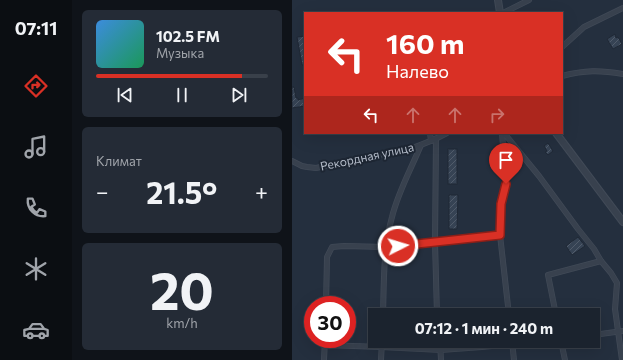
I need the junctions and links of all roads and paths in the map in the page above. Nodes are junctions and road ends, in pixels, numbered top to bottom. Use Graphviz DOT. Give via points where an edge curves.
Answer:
graph roads {
  1 [pos="498,0"];
  2 [pos="529,0"];
  3 [pos="623,8"];
  4 [pos="501,12"];
  5 [pos="503,12"];
  6 [pos="563,46"];
  7 [pos="623,74"];
  8 [pos="563,76"];
  9 [pos="431,134"];
  10 [pos="445,134"];
  11 [pos="503,134"];
  12 [pos="504,134"];
  13 [pos="557,134"];
  14 [pos="434,140"];
  15 [pos="422,145"];
  16 [pos="292,161"];
  17 [pos="623,222"];
  18 [pos="500,235"];
  19 [pos="435,242"];
  20 [pos="386,247"];
  21 [pos="600,261"];
  22 [pos="326,296"];
  23 [pos="383,308"];
  24 [pos="437,308"];
  25 [pos="508,308"];
  26 [pos="555,308"];
  27 [pos="621,332"];
  28 [pos="600,334"];
  29 [pos="356,347"];
  30 [pos="368,347"];
  31 [pos="325,348"];
  32 [pos="381,348"];
  33 [pos="401,348"];
  34 [pos="468,348"];
  35 [pos="513,348"];
  36 [pos="562,348"];
  37 [pos="441,350"];
  38 [pos="324,360"];
  39 [pos="381,360"];
  40 [pos="441,360"];
  41 [pos="514,360"];
  42 [pos="565,360"];
  43 [pos="622,360"];
  1 -- 4 [label="street"];
  2 -- 5 [label="street"];
  3 -- 6 [label="street" via="584,27"];
  7 -- 8 [label="street" via="590,71"];
  9 -- 14 [label="street"];
  10 -- 14 [label="street, Рекордная улица"];
  11 -- 18 [label="street" via="506,184 501,204"];
  12 -- 21 [label="street" via="539,176 594,249"];
  13 -- 17 [label="street"];
  14 -- 15 [label="street, Рекордная улица"];
  14 -- 19 [label="street"];
  15 -- 16 [label="street, Рекордная улица" via="316,168"];
  15 -- 20 [label="street" via="396,202"];
  18 -- 19 [label="street"];
  18 -- 25 [label="street"];
  19 -- 20 [label="street"];
  19 -- 24 [label="street"];
  20 -- 22 [label="street" via="332,247 328,256"];
  20 -- 23 [label="street"];
  21 -- 26 [label="street" via="548,276"];
  21 -- 27 [label="street" via="616,283 616,309"];
  27 -- 28 [label="street"];
  27 -- 43 [label="street"];
  29 -- 30 [label="street"];
  31 -- 38 [label="street"];
  32 -- 39 [label="street"];
  33 -- 37 [label="street"];
  34 -- 37 [label="street"];
  35 -- 41 [label="street"];
  36 -- 42 [label="street"];
  37 -- 40 [label="street"];
}
